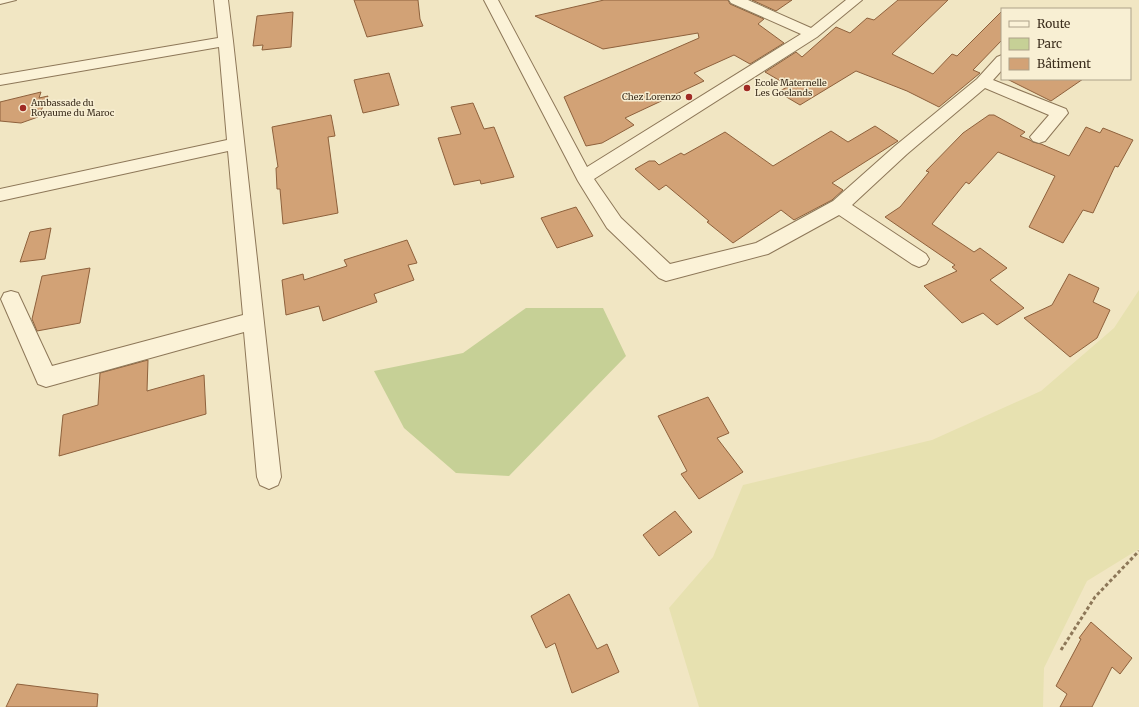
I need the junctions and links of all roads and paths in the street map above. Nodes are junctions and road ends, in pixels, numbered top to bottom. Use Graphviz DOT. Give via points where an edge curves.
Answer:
graph roads {
  1 [pos="13,0"];
  2 [pos="221,0"];
  3 [pos="491,0"];
  4 [pos="736,0"];
  5 [pos="855,0"];
  6 [pos="0,2"];
  7 [pos="812,34"];
  8 [pos="226,41"];
  9 [pos="1001,61"];
  10 [pos="0,80"];
  11 [pos="983,82"];
  12 [pos="1039,137"];
  13 [pos="236,144"];
  14 [pos="584,177"];
  15 [pos="0,195"];
  16 [pos="840,206"];
  17 [pos="919,259"];
  18 [pos="11,300"];
  19 [pos="254,321"];
  20 [pos="269,477"];
  21 [pos="1139,550"];
  22 [pos="1061,650"];
  1 -- 6 [label="lane"];
  2 -- 8 [label="street"];
  3 -- 14 [label="street"];
  4 -- 7 [label="street"];
  5 -- 7 [label="street"];
  7 -- 14 [label="street"];
  8 -- 10 [label="street"];
  8 -- 13 [label="street"];
  9 -- 11 [label="street"];
  11 -- 12 [label="street" via="1060,113"];
  11 -- 16 [label="street" via="901,150"];
  13 -- 15 [label="street"];
  13 -- 19 [label="street"];
  14 -- 16 [label="street" via="614,223 666,273 761,249"];
  16 -- 17 [label="street"];
  18 -- 19 [label="street" via="46,377"];
  19 -- 20 [label="street"];
  21 -- 22 [label="path" via="1095,597"];
}
